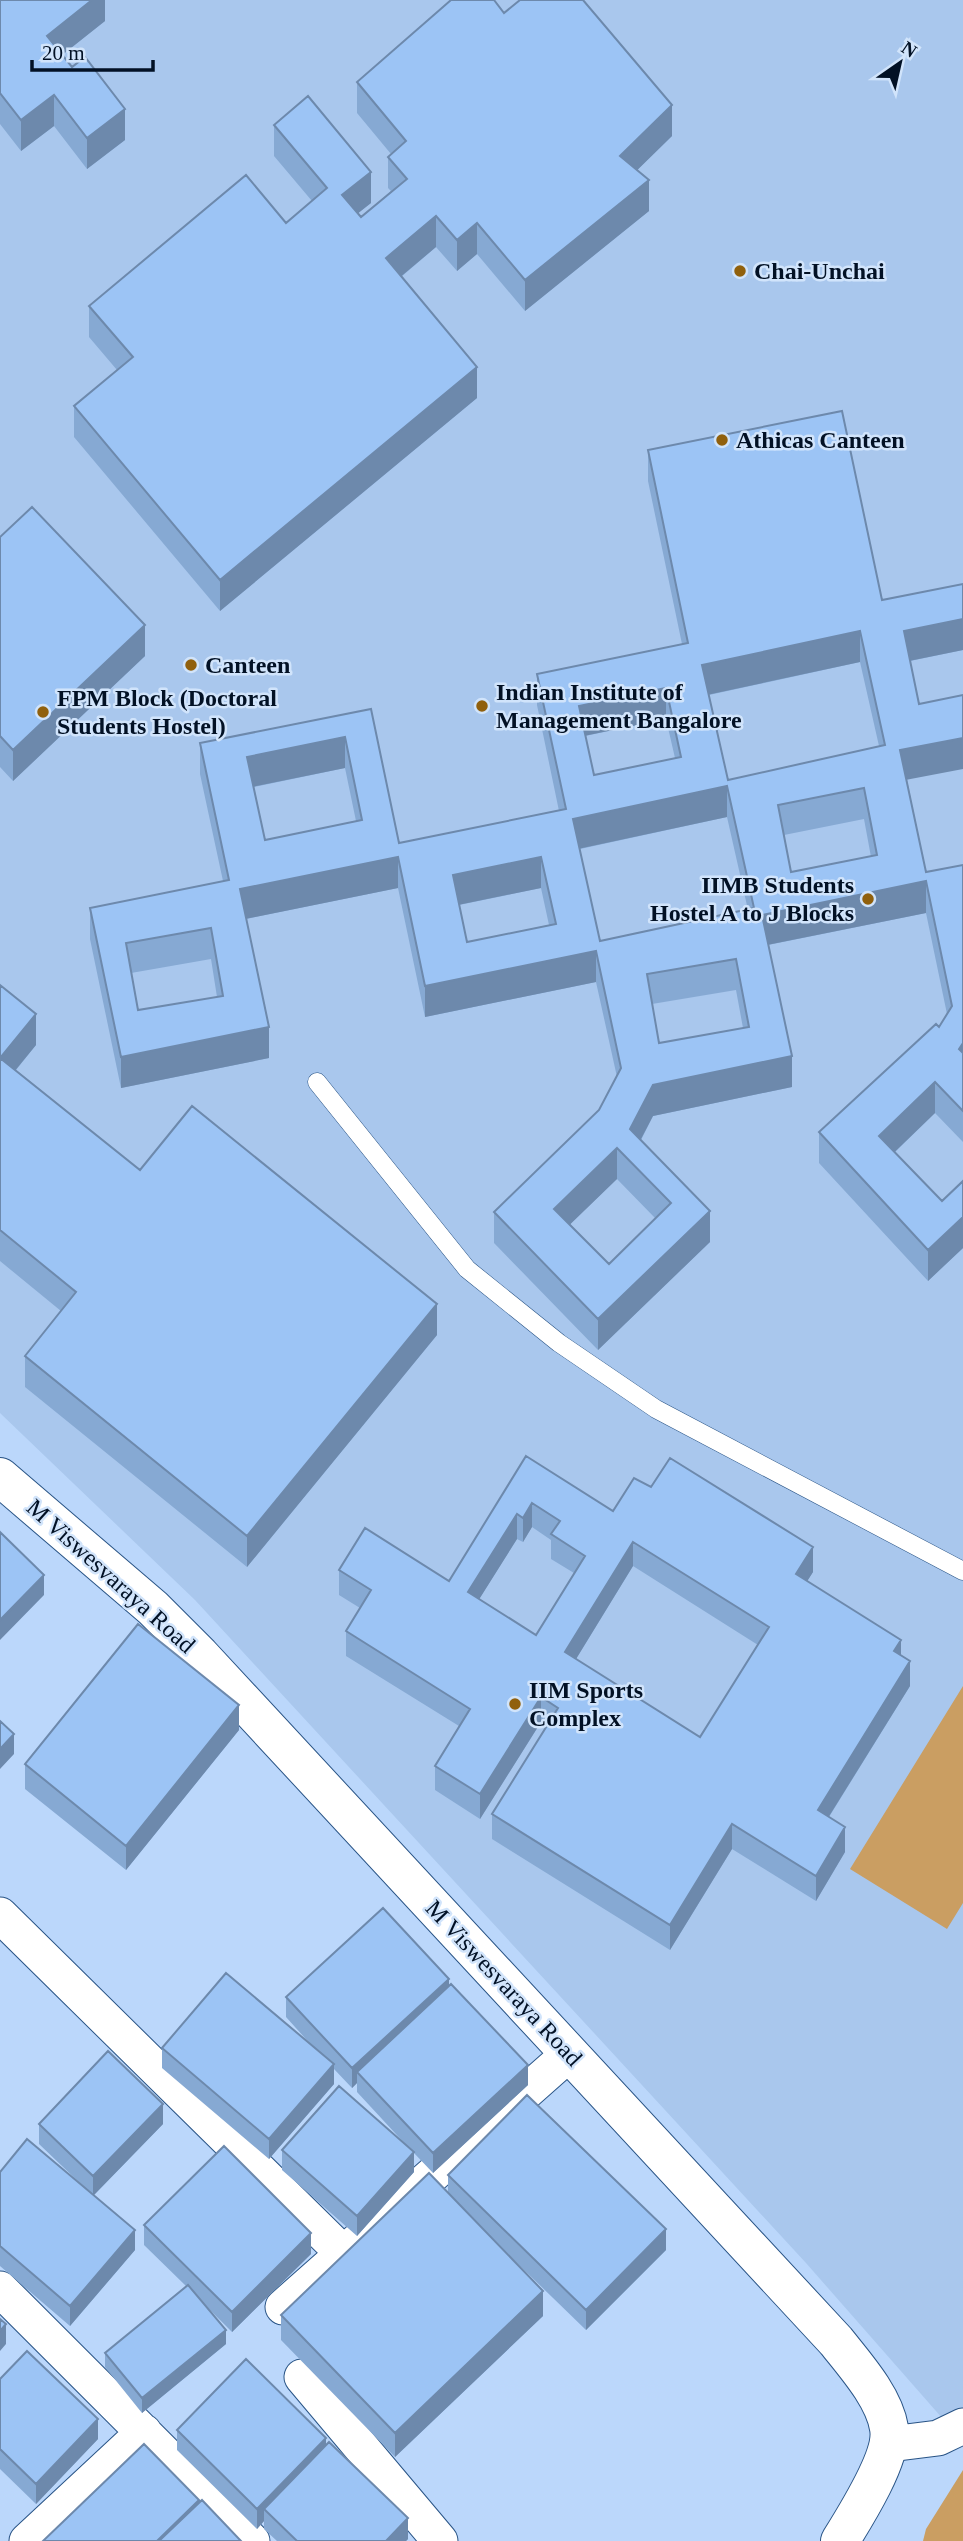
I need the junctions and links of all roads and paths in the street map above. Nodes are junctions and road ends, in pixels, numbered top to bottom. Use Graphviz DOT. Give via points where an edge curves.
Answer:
graph roads {
  1 [pos="317,1082"];
  2 [pos="0,1477"];
  3 [pos="963,1571"];
  4 [pos="0,1915"];
  5 [pos="570,2053"];
  6 [pos="344,2254"];
  7 [pos="0,2289"];
  8 [pos="282,2307"];
  9 [pos="302,2377"];
  10 [pos="963,2426"];
  11 [pos="144,2432"];
  12 [pos="890,2444"];
  13 [pos="27,2541"];
  14 [pos="252,2541"];
  15 [pos="440,2541"];
  16 [pos="841,2541"];
  1 -- 3 [label="lane" via="467,1269 559,1343 656,1409"];
  2 -- 5 [label="street, M Viswesvaraya Road" via="153,1608 200,1655"];
  4 -- 6 [label="street"];
  5 -- 6 [label="street"];
  5 -- 12 [label="street, M Viswesvaraya Road" via="836,2341 883,2411"];
  6 -- 8 [label="street"];
  7 -- 11 [label="street"];
  9 -- 15 [label="street"];
  10 -- 12 [label="street" via="938,2438"];
  11 -- 13 [label="street"];
  11 -- 14 [label="street"];
  12 -- 16 [label="street"];
}
